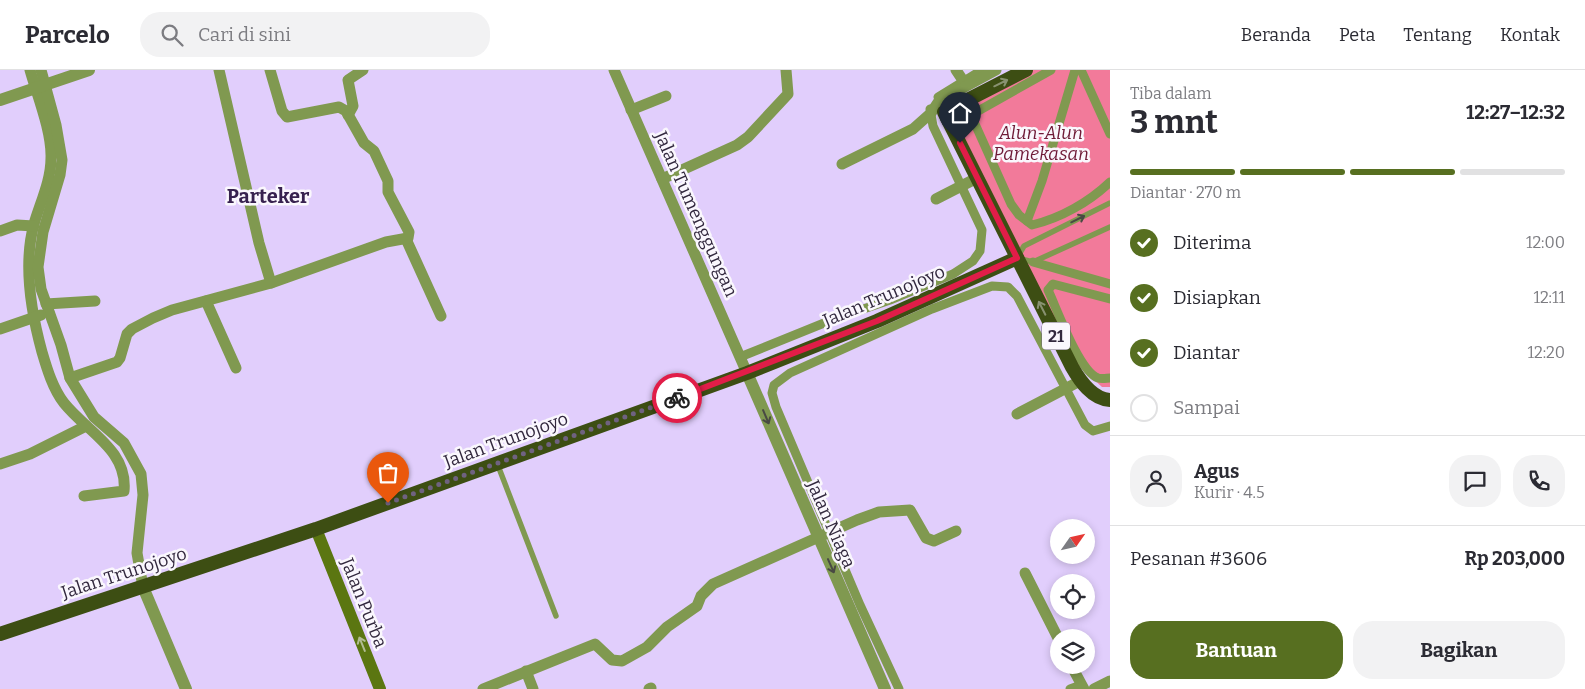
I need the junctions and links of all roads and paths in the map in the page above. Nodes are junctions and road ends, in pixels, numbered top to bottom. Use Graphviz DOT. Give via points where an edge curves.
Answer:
graph roads {
  1 [pos="30,70"];
  2 [pos="41,70"];
  3 [pos="89,70"];
  4 [pos="219,70"];
  5 [pos="270,70"];
  6 [pos="363,70"];
  7 [pos="614,70"];
  8 [pos="786,70"];
  9 [pos="956,70"];
  10 [pos="982,70"];
  11 [pos="996,70"];
  12 [pos="1026,70"];
  13 [pos="1051,70"];
  14 [pos="1075,70"];
  15 [pos="1081,70"];
  16 [pos="964,83"];
  17 [pos="41,87"];
  18 [pos="666,96"];
  19 [pos="0,100"];
  20 [pos="938,109"];
  21 [pos="631,110"];
  22 [pos="348,115"];
  23 [pos="1110,134"];
  24 [pos="842,164"];
  25 [pos="977,178"];
  26 [pos="662,179"];
  27 [pos="1110,182"];
  28 [pos="962,186"];
  29 [pos="936,199"];
  30 [pos="1110,204"];
  31 [pos="1027,221"];
  32 [pos="34,226"];
  33 [pos="1110,226"];
  34 [pos="0,231"];
  35 [pos="406,239"];
  36 [pos="36,242"];
  37 [pos="1017,258"];
  38 [pos="1033,262"];
  39 [pos="271,283"];
  40 [pos="1110,284"];
  41 [pos="1110,299"];
  42 [pos="95,301"];
  43 [pos="206,301"];
  44 [pos="43,312"];
  45 [pos="441,316"];
  46 [pos="0,329"];
  47 [pos="740,357"];
  48 [pos="236,368"];
  49 [pos="747,373"];
  50 [pos="70,378"];
  51 [pos="1110,378"];
  52 [pos="1080,381"];
  53 [pos="1065,389"];
  54 [pos="1110,400"];
  55 [pos="1017,414"];
  56 [pos="86,426"];
  57 [pos="1110,426"];
  58 [pos="497,463"];
  59 [pos="0,464"];
  60 [pos="124,491"];
  61 [pos="142,493"];
  62 [pos="84,496"];
  63 [pos="316,530"];
  64 [pos="956,531"];
  65 [pos="824,536"];
  66 [pos="1025,573"];
  67 [pos="143,587"];
  68 [pos="556,616"];
  69 [pos="1053,629"];
  70 [pos="0,634"];
  71 [pos="526,671"];
  72 [pos="1074,674"];
  73 [pos="1110,681"];
  74 [pos="1078,688"];
  75 [pos="186,689"];
  76 [pos="380,689"];
  77 [pos="483,689"];
  78 [pos="533,689"];
  79 [pos="885,689"];
  80 [pos="899,689"];
  81 [pos="1094,689"];
  1 -- 17 [label="street"];
  2 -- 17 [label="street"];
  3 -- 17 [label="street"];
  4 -- 39 [label="street"];
  5 -- 22 [label="street" via="282,111 287,117 339,107 344,108"];
  6 -- 22 [label="street" via="348,80 353,106"];
  7 -- 21 [label="street, Jalan Tumenggungan"];
  8 -- 26 [label="street" via="788,94 748,137 737,146"];
  9 -- 16 [label="street"];
  10 -- 16 [label="street"];
  11 -- 16 [label="street"];
  20 -- 12 [label="highway, one-way"];
  13 -- 31 [label="street" via="971,115 1011,204"];
  14 -- 31 [label="street"];
  15 -- 23 [label="street"];
  16 -- 20 [label="street"];
  17 -- 19 [label="street"];
  17 -- 32 [label="street" via="51,156 50,171"];
  17 -- 36 [label="street" via="62,160 60,175"];
  18 -- 21 [label="street"];
  20 -- 24 [label="street" via="913,130"];
  20 -- 25 [label="highway, 21"];
  20 -- 28 [label="street" via="933,126"];
  21 -- 26 [label="street, Jalan Tumenggungan"];
  22 -- 35 [label="street" via="364,143 374,151 388,181 388,192 409,232"];
  25 -- 28 [label="street"];
  25 -- 37 [label="highway, 21"];
  26 -- 47 [label="street, Jalan Tumenggungan"];
  27 -- 31 [label="street" via="1097,194 1049,221 1032,225"];
  28 -- 29 [label="street"];
  28 -- 47 [label="street" via="982,230 980,251 973,261 953,274 907,293"];
  37 -- 30 [label="lane, one-way" via="1024,246"];
  32 -- 34 [label="street" via="17,225"];
  32 -- 36 [label="street"];
  33 -- 38 [label="lane"];
  35 -- 39 [label="street" via="378,244"];
  35 -- 45 [label="street"];
  36 -- 44 [label="street"];
  36 -- 44 [label="street" via="28,278"];
  37 -- 38 [label="lane"];
  37 -- 49 [label="highway, Jalan Trunojoyo" via="877,321"];
  52 -- 37 [label="highway, 21, one-way"];
  38 -- 40 [label="street"];
  39 -- 43 [label="street"];
  41 -- 51 [label="street" via="1053,284 1048,290 1078,356 1093,374 1099,378"];
  42 -- 44 [label="street"];
  43 -- 48 [label="street"];
  43 -- 50 [label="street" via="172,310 132,329 124,340 120,360"];
  44 -- 46 [label="street"];
  44 -- 50 [label="street"];
  44 -- 56 [label="street" via="42,351 56,389"];
  47 -- 49 [label="street, Jalan Tumenggungan"];
  49 -- 58 [label="highway, Jalan Trunojoyo"];
  49 -- 65 [label="street, Jalan Niaga, one-way"];
  50 -- 61 [label="street" via="94,417 124,443 141,474"];
  52 -- 53 [label="street"];
  52 -- 54 [label="highway, 21" via="1098,397"];
  53 -- 55 [label="street"];
  53 -- 57 [label="street" via="1085,425 1093,431"];
  53 -- 65 [label="street" via="1016,296 1008,287 992,286 932,309 781,378 774,385 772,394"];
  56 -- 59 [label="street" via="30,454"];
  56 -- 60 [label="street" via="118,458"];
  58 -- 63 [label="highway, Jalan Trunojoyo"];
  58 -- 68 [label="lane"];
  60 -- 61 [label="street"];
  60 -- 62 [label="street"];
  61 -- 67 [label="street" via="138,553"];
  63 -- 67 [label="highway, Jalan Trunojoyo"];
  76 -- 63 [label="main road, Jalan Purba, one-way"];
  64 -- 65 [label="street" via="930,540 913,513 904,509 880,512"];
  65 -- 71 [label="street" via="713,584 701,596 697,606 646,647 622,661 612,660 595,644"];
  65 -- 79 [label="street, Jalan Niaga, one-way"];
  65 -- 80 [label="street"];
  66 -- 69 [label="street"];
  67 -- 70 [label="highway, Jalan Trunojoyo"];
  67 -- 75 [label="street"];
  71 -- 77 [label="street"];
  71 -- 78 [label="street"];
  72 -- 74 [label="street"];
  73 -- 81 [label="street"];
}
